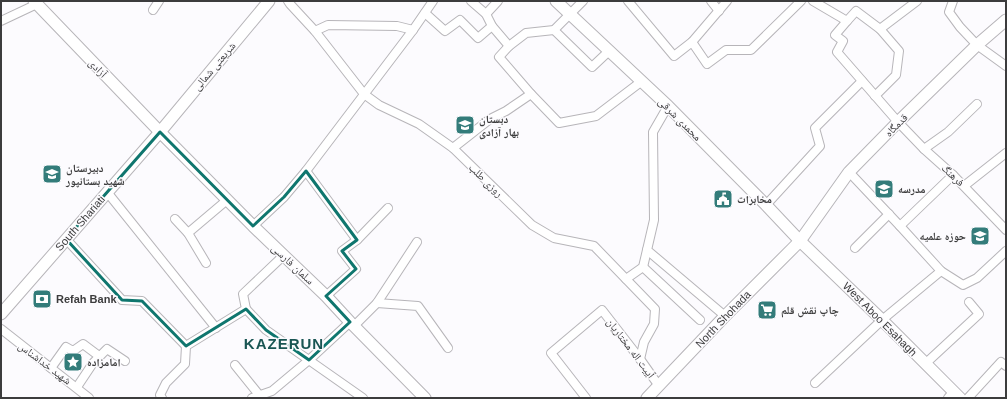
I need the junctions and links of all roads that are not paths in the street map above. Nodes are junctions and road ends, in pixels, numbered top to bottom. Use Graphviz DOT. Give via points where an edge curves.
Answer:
graph roads {
  1 [pos="159,1"];
  2 [pos="268,1"];
  3 [pos="288,1"];
  4 [pos="433,1"];
  5 [pos="471,1"];
  6 [pos="498,1"];
  7 [pos="556,1"];
  8 [pos="583,1"];
  9 [pos="628,1"];
  10 [pos="711,1"];
  11 [pos="727,1"];
  12 [pos="813,1"];
  13 [pos="953,1"];
  14 [pos="35,2"];
  15 [pos="797,2"];
  16 [pos="914,2"];
  17 [pos="153,10"];
  18 [pos="719,10"];
  19 [pos="425,13"];
  20 [pos="569,13"];
  21 [pos="486,14"];
  22 [pos="1006,20"];
  23 [pos="847,21"];
  24 [pos="1,22"];
  25 [pos="492,26"];
  26 [pos="880,29"];
  27 [pos="413,30"];
  28 [pos="554,30"];
  29 [pos="314,31"];
  30 [pos="692,42"];
  31 [pos="977,45"];
  32 [pos="509,46"];
  33 [pos="609,51"];
  34 [pos="1006,66"];
  35 [pos="642,81"];
  36 [pos="862,81"];
  37 [pos="364,94"];
  38 [pos="531,94"];
  39 [pos="875,96"];
  40 [pos="977,104"];
  41 [pos="668,106"];
  42 [pos="898,122"];
  43 [pos="160,132"];
  44 [pos="453,148"];
  45 [pos="924,149"];
  46 [pos="1006,153"];
  47 [pos="306,170"];
  48 [pos="849,172"];
  49 [pos="953,175"];
  50 [pos="964,186"];
  51 [pos="107,192"];
  52 [pos="227,200"];
  53 [pos="766,205"];
  54 [pos="388,208"];
  55 [pos="889,214"];
  56 [pos="175,219"];
  57 [pos="253,226"];
  58 [pos="900,226"];
  59 [pos="1006,230"];
  60 [pos="188,233"];
  61 [pos="66,239"];
  62 [pos="357,240"];
  63 [pos="417,242"];
  64 [pos="800,242"];
  65 [pos="855,248"];
  66 [pos="647,250"];
  67 [pos="1006,251"];
  68 [pos="283,256"];
  69 [pos="206,262"];
  70 [pos="643,267"];
  71 [pos="941,271"];
  72 [pos="626,279"];
  73 [pos="326,296"];
  74 [pos="969,302"];
  75 [pos="377,303"];
  76 [pos="246,309"];
  77 [pos="1,314"];
  78 [pos="725,316"];
  79 [pos="700,320"];
  80 [pos="882,320"];
  81 [pos="352,324"];
  82 [pos="216,328"];
  83 [pos="1,329"];
  84 [pos="186,346"];
  85 [pos="448,348"];
  86 [pos="99,356"];
  87 [pos="640,359"];
  88 [pos="126,360"];
  89 [pos="309,360"];
  90 [pos="925,364"];
  91 [pos="235,366"];
  92 [pos="1006,366"];
  93 [pos="52,368"];
  94 [pos="815,383"];
  95 [pos="659,386"];
  96 [pos="77,387"];
  97 [pos="260,396"];
  98 [pos="953,396"];
  99 [pos="89,398"];
  100 [pos="162,398"];
  101 [pos="252,398"];
  102 [pos="364,398"];
  103 [pos="425,398"];
  104 [pos="586,398"];
  105 [pos="647,398"];
  106 [pos="968,398"];
  1 -- 17 [label="street"];
  2 -- 43 [label="main road, شریعتی شمالی"];
  3 -- 29 [label="street, روزی طلب"];
  4 -- 19 [label="street"];
  5 -- 21 [label="street"];
  6 -- 21 [label="street"];
  7 -- 20 [label="main road, محمدی شرقی"];
  8 -- 20 [label="street"];
  9 -- 30 [label="street" via="674,56"];
  10 -- 18 [label="street"];
  11 -- 18 [label="street"];
  12 -- 23 [label="street"];
  13 -- 31 [label="street" via="949,12"];
  14 -- 24 [label="street"];
  14 -- 43 [label="main road, آزادی"];
  15 -- 30 [label="street" via="751,50 726,50 707,64"];
  16 -- 26 [label="street"];
  18 -- 30 [label="street"];
  19 -- 25 [label="street" via="445,31 460,20 478,38"];
  19 -- 27 [label="street"];
  20 -- 28 [label="street"];
  20 -- 33 [label="main road, محمدی شرقی"];
  21 -- 25 [label="street"];
  22 -- 31 [label="main road, قدمگاه"];
  23 -- 26 [label="street" via="856,12"];
  23 -- 36 [label="street, فرهنگ" via="835,35 843,41 836,52"];
  25 -- 32 [label="street"];
  26 -- 39 [label="street" via="899,51 896,75"];
  27 -- 29 [label="street" via="397,26 328,25"];
  27 -- 37 [label="street"];
  28 -- 32 [label="street" via="526,32"];
  28 -- 33 [label="street" via="592,67"];
  29 -- 37 [label="street, روزی طلب"];
  31 -- 34 [label="street"];
  31 -- 42 [label="main road, قدمگاه"];
  32 -- 38 [label="street" via="499,57"];
  33 -- 35 [label="main road, محمدی شرقی"];
  35 -- 38 [label="street" via="596,116 559,123"];
  35 -- 41 [label="main road, محمدی شرقی"];
  36 -- 39 [label="street, فرهنگ"];
  36 -- 53 [label="street" via="815,128 820,146"];
  37 -- 44 [label="street, روزی طلب" via="379,105 419,124"];
  37 -- 47 [label="street"];
  38 -- 44 [label="street" via="490,119"];
  39 -- 42 [label="street, فرهنگ"];
  40 -- 45 [label="street" via="948,132"];
  41 -- 53 [label="main road, محمدی شرقی"];
  41 -- 66 [label="street" via="653,132 654,220"];
  42 -- 45 [label="street, فرهنگ"];
  42 -- 48 [label="main road, قدمگاه"];
  43 -- 51 [label="main road, South Shariati"];
  43 -- 52 [label="main road, سلمان فارسی"];
  44 -- 72 [label="street, روزی طلب" via="532,225 554,238 594,246"];
  45 -- 49 [label="street, فرهنگ"];
  46 -- 50 [label="street"];
  47 -- 57 [label="street" via="284,198"];
  47 -- 62 [label="street"];
  48 -- 55 [label="street"];
  48 -- 64 [label="main road, قدمگاه"];
  49 -- 50 [label="street, فرهنگ"];
  49 -- 58 [label="street"];
  50 -- 59 [label="street, فرهنگ"];
  51 -- 61 [label="main road, South Shariati"];
  51 -- 82 [label="street"];
  52 -- 57 [label="main road, سلمان فارسی"];
  52 -- 60 [label="street"];
  53 -- 64 [label="main road, محمدی شرقی"];
  54 -- 62 [label="street"];
  55 -- 58 [label="street"];
  55 -- 65 [label="street"];
  56 -- 60 [label="street"];
  57 -- 68 [label="main road, سلمان فارسی"];
  58 -- 71 [label="street"];
  60 -- 69 [label="street"];
  61 -- 77 [label="main road, South Shariati"];
  61 -- 84 [label="street" via="122,300 142,301"];
  62 -- 73 [label="street" via="342,251 356,269"];
  63 -- 75 [label="street"];
  64 -- 78 [label="main road, North Shohada"];
  64 -- 80 [label="main road, West Aboo Esahagh"];
  66 -- 70 [label="street"];
  66 -- 78 [label="street"];
  67 -- 71 [label="street" via="977,278 963,285"];
  68 -- 73 [label="main road, سلمان فارسی"];
  68 -- 76 [label="street" via="243,294"];
  70 -- 72 [label="street"];
  70 -- 79 [label="street"];
  71 -- 80 [label="street"];
  72 -- 87 [label="street, روزی طلب" via="655,309 654,324 644,342"];
  73 -- 81 [label="main road, سلمان فارسی"];
  74 -- 90 [label="street" via="978,314"];
  75 -- 81 [label="street"];
  75 -- 85 [label="street" via="418,306"];
  76 -- 82 [label="street"];
  76 -- 89 [label="street" via="266,330"];
  78 -- 95 [label="main road, North Shohada"];
  80 -- 90 [label="main road, West Aboo Esahagh"];
  80 -- 94 [label="street"];
  81 -- 89 [label="street"];
  81 -- 103 [label="main road, سلمان فارسی"];
  82 -- 84 [label="street"];
  83 -- 93 [label="street, شهید خداشناس"];
  84 -- 100 [label="street" via="185,364 166,383 160,396"];
  86 -- 88 [label="street" via="107,349"];
  86 -- 93 [label="street" via="83,344 73,351 66,346"];
  86 -- 96 [label="street"];
  87 -- 95 [label="street, آییت اله مختاریان"];
  87 -- 104 [label="street, آییت اله مختاریان" via="602,310 551,353"];
  89 -- 97 [label="street" via="272,390"];
  89 -- 102 [label="street"];
  90 -- 98 [label="main road, West Aboo Esahagh"];
  91 -- 97 [label="street"];
  92 -- 106 [label="street" via="1001,362"];
  93 -- 96 [label="street, شهید خداشناس"];
  95 -- 105 [label="main road, North Shohada"];
  96 -- 99 [label="street, شهید خداشناس"];
  97 -- 101 [label="street"];
}
